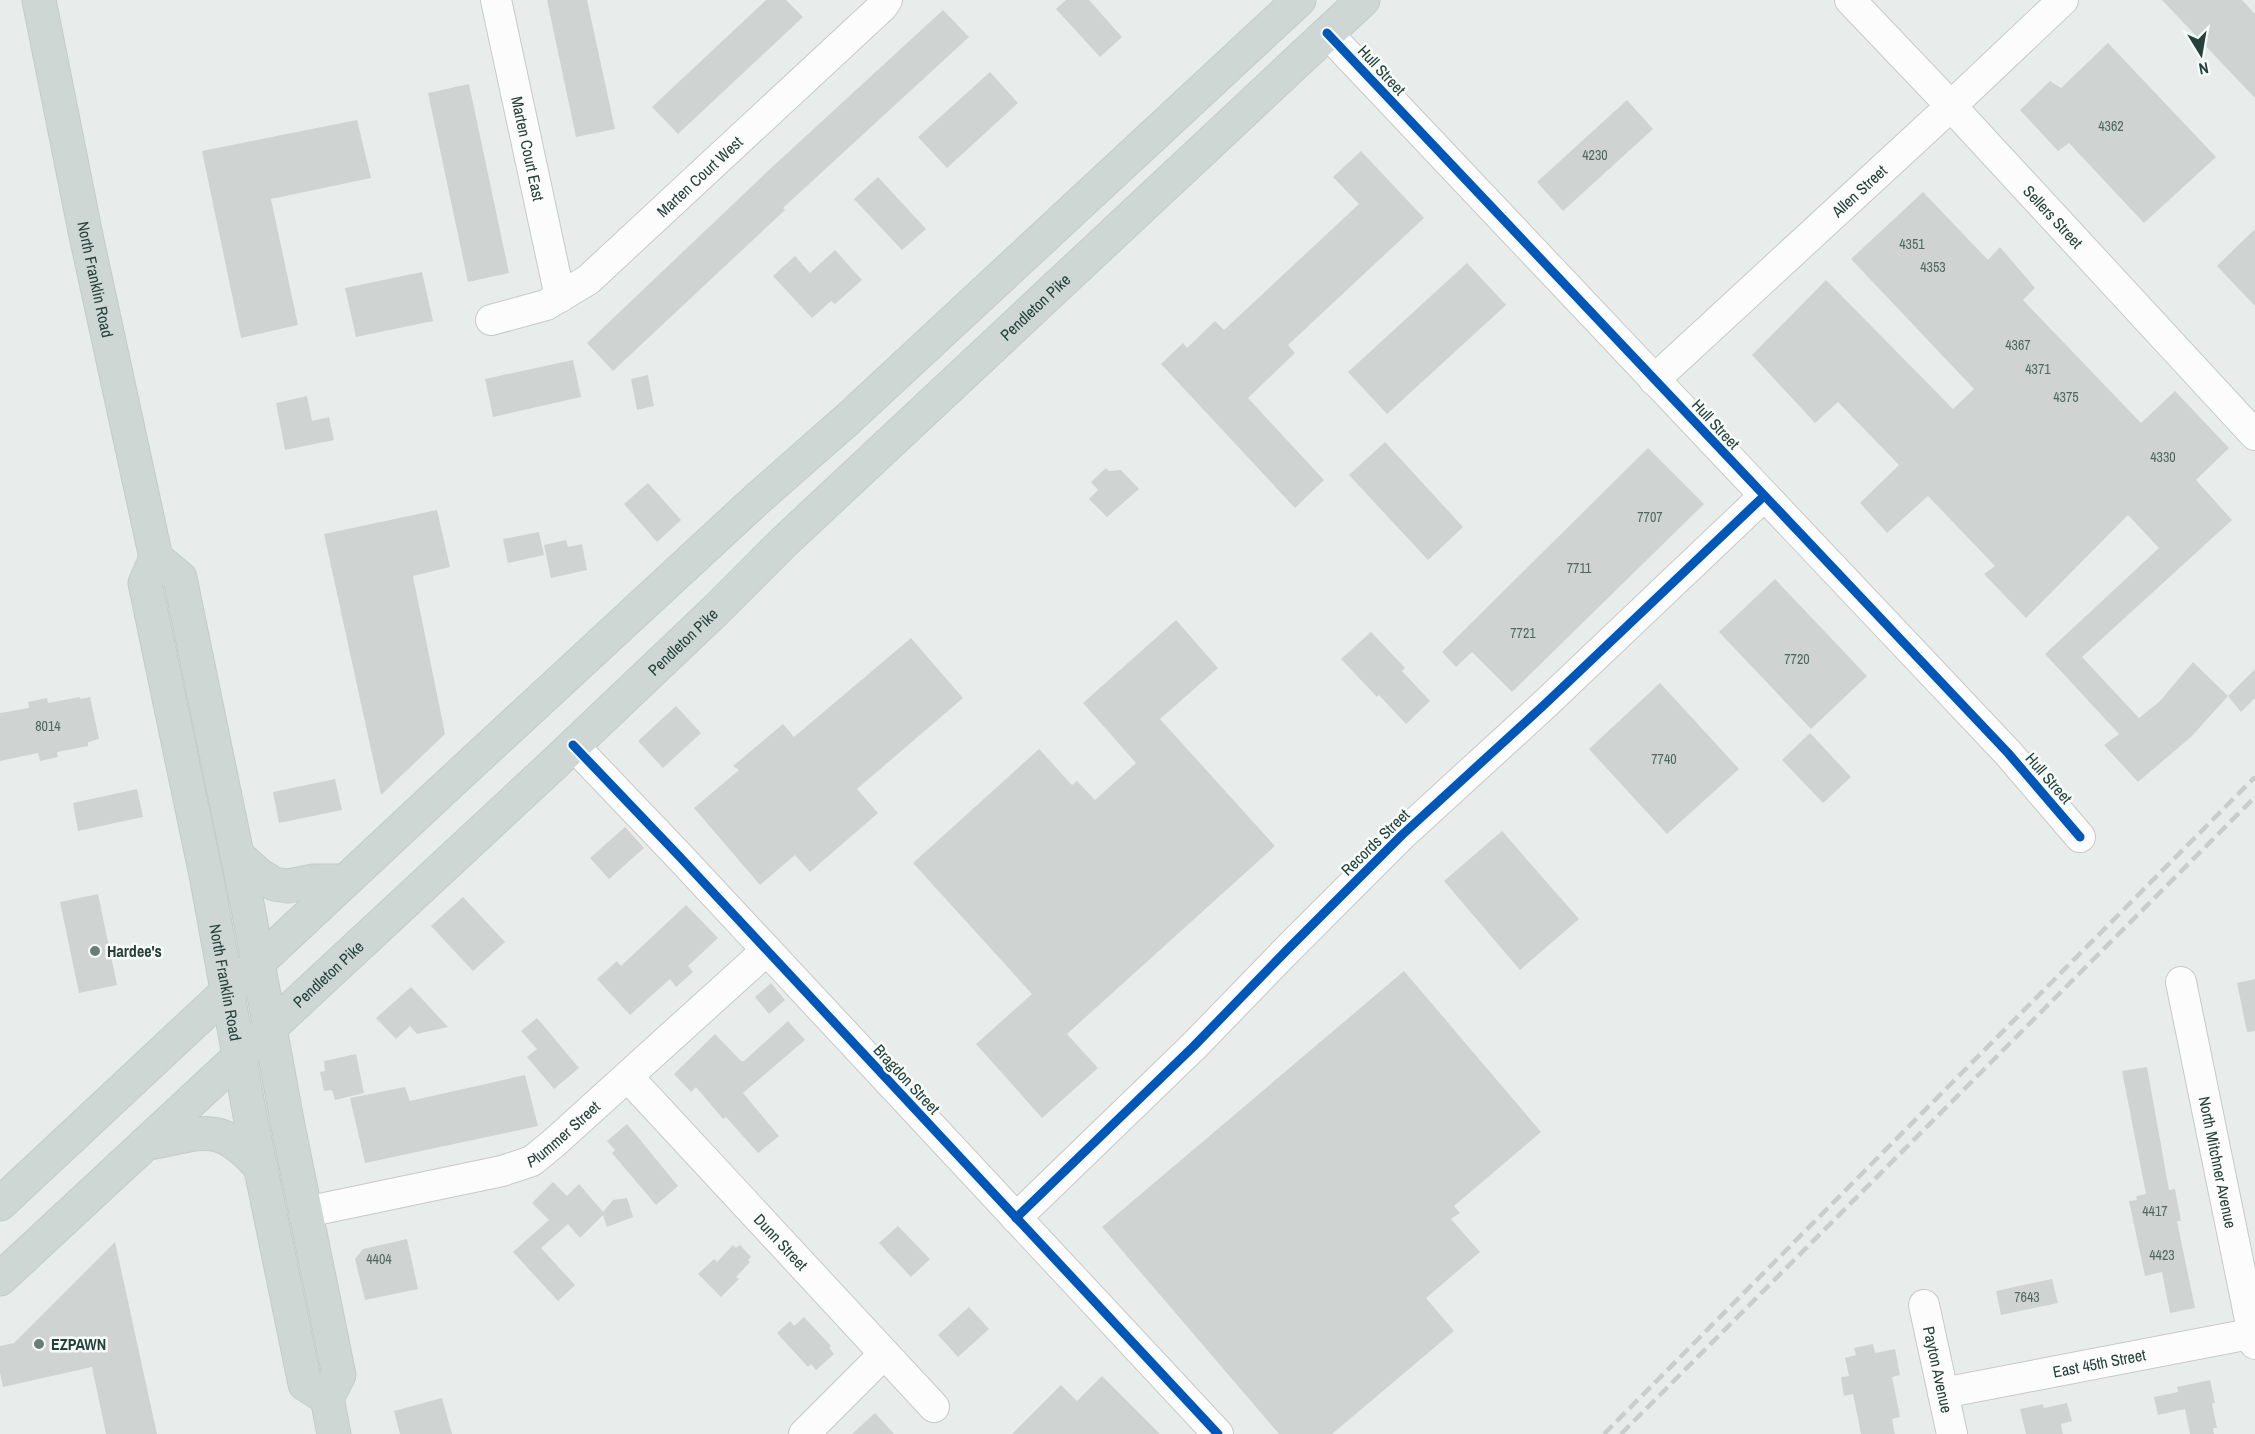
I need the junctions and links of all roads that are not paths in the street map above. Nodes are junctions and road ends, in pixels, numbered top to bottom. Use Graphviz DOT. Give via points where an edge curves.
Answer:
graph roads {
  1 [pos="39,0"];
  2 [pos="496,0"];
  3 [pos="887,0"];
  4 [pos="1299,0"];
  5 [pos="1363,0"];
  6 [pos="1850,0"];
  7 [pos="2063,0"];
  8 [pos="1328,33"];
  9 [pos="1951,106"];
  10 [pos="560,297"];
  11 [pos="491,320"];
  12 [pos="1654,380"];
  13 [pos="2251,423"];
  14 [pos="1764,496"];
  15 [pos="156,558"];
  16 [pos="573,745"];
  17 [pos="2080,837"];
  18 [pos="237,855"];
  19 [pos="345,881"];
  20 [pos="767,950"];
  21 [pos="259,962"];
  22 [pos="2181,982"];
  23 [pos="228,991"];
  24 [pos="270,1026"];
  25 [pos="239,1056"];
  26 [pos="628,1077"];
  27 [pos="145,1144"];
  28 [pos="261,1168"];
  29 [pos="0,1204"];
  30 [pos="306,1212"];
  31 [pos="1016,1218"];
  32 [pos="0,1279"];
  33 [pos="1924,1305"];
  34 [pos="2254,1337"];
  35 [pos="884,1354"];
  36 [pos="1943,1393"];
  37 [pos="327,1398"];
  38 [pos="934,1407"];
  39 [pos="334,1434"];
  40 [pos="804,1434"];
  41 [pos="1218,1434"];
  42 [pos="1952,1434"];
  1 -- 15 [label="main road, North Franklin Road"];
  2 -- 10 [label="street, Marten Court East"];
  3 -- 10 [label="street, Marten Court West" via="605,266"];
  4 -- 19 [label="main road"];
  5 -- 8 [label="main road, Pendleton Pike"];
  6 -- 9 [label="street, Sellers Street"];
  7 -- 9 [label="street, Allen Street"];
  8 -- 12 [label="street, Hull Street"];
  8 -- 16 [label="main road, Pendleton Pike" via="783,542"];
  9 -- 12 [label="street, Allen Street"];
  9 -- 13 [label="street, Sellers Street"];
  10 -- 11 [label="street, Marten Court West"];
  12 -- 14 [label="street, Hull Street"];
  14 -- 17 [label="street, Hull Street" via="2008,753"];
  14 -- 31 [label="street, Records Street" via="1402,836"];
  15 -- 18 [label="main road" via="180,578"];
  15 -- 23 [label="main road, North Franklin Road" via="146,583"];
  16 -- 20 [label="street, Bragdon Street"];
  16 -- 24 [label="main road, Pendleton Pike"];
  18 -- 19 [label="main road" via="274,884"];
  18 -- 21 [label="main road"];
  19 -- 21 [label="main road"];
  20 -- 26 [label="street, Plummer Street"];
  20 -- 31 [label="street, Bragdon Street"];
  21 -- 23 [label="main road"];
  21 -- 24 [label="main road"];
  22 -- 34 [label="street, North Mitchner Avenue"];
  23 -- 25 [label="main road, North Franklin Road"];
  23 -- 29 [label="main road"];
  24 -- 25 [label="main road, Pendleton Pike"];
  24 -- 30 [label="main road"];
  25 -- 27 [label="main road, Pendleton Pike"];
  25 -- 28 [label="main road, North Franklin Road"];
  26 -- 30 [label="street, Plummer Street" via="532,1161 502,1171"];
  26 -- 35 [label="street, Dunn Street"];
  27 -- 28 [label="main road" via="199,1133 216,1134 237,1143"];
  27 -- 32 [label="main road, Pendleton Pike"];
  28 -- 37 [label="main road, North Franklin Road" via="305,1384"];
  30 -- 37 [label="main road" via="339,1375"];
  31 -- 41 [label="street, Bragdon Street"];
  33 -- 36 [label="street, Payton Avenue"];
  34 -- 36 [label="street, East 45th Street"];
  35 -- 38 [label="street, Dunn Street"];
  35 -- 40 [label="street"];
  36 -- 42 [label="street, Payton Avenue"];
  37 -- 39 [label="main road"];
}
